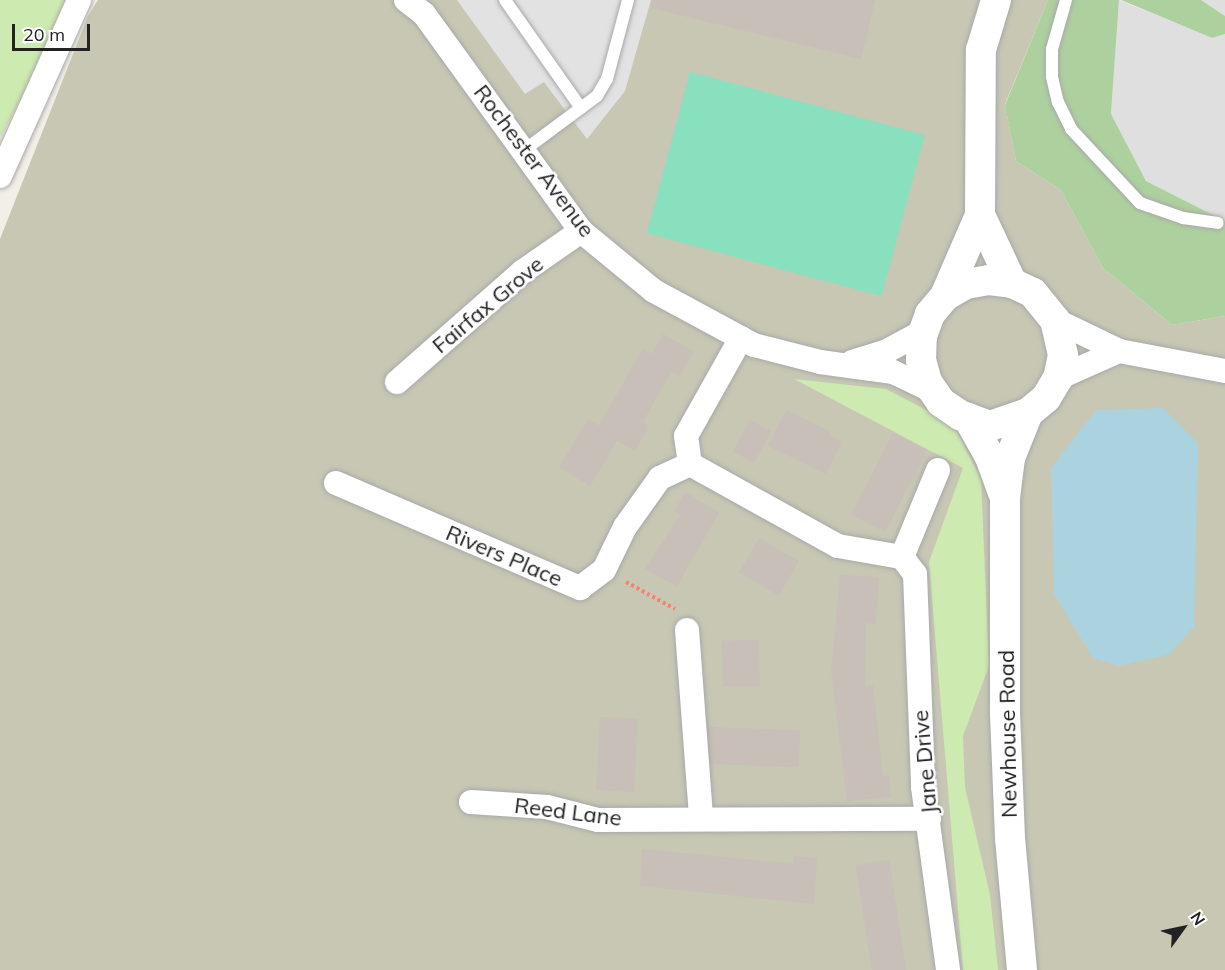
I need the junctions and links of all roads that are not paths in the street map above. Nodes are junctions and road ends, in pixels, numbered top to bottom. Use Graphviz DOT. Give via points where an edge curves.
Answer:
graph roads {
  1 [pos="79,0"];
  2 [pos="406,0"];
  3 [pos="505,0"];
  4 [pos="628,0"];
  5 [pos="996,0"];
  6 [pos="1066,0"];
  7 [pos="581,108"];
  8 [pos="523,151"];
  9 [pos="0,176"];
  10 [pos="980,215"];
  11 [pos="1218,223"];
  12 [pos="581,231"];
  13 [pos="1012,283"];
  14 [pos="945,296"];
  15 [pos="1055,320"];
  16 [pos="924,331"];
  17 [pos="741,338"];
  18 [pos="1119,351"];
  19 [pos="847,363"];
  20 [pos="1225,371"];
  21 [pos="1058,378"];
  22 [pos="397,382"];
  23 [pos="933,391"];
  24 [pos="1028,413"];
  25 [pos="968,418"];
  26 [pos="690,464"];
  27 [pos="939,470"];
  28 [pos="336,483"];
  29 [pos="1005,498"];
  30 [pos="902,557"];
  31 [pos="687,630"];
  32 [pos="471,802"];
  33 [pos="701,818"];
  34 [pos="929,819"];
  35 [pos="948,970"];
  36 [pos="1022,970"];
  1 -- 9 [label="street"];
  2 -- 8 [label="street, Rochester Avenue" via="424,14"];
  3 -- 7 [label="lane"];
  4 -- 7 [label="lane" via="607,80 597,96"];
  5 -- 10 [label="street" via="981,50"];
  6 -- 11 [label="lane" via="1052,49 1052,77 1071,129 1140,203 1184,218"];
  7 -- 8 [label="lane"];
  8 -- 12 [label="street, Rochester Avenue"];
  10 -- 13 [label="street"];
  10 -- 14 [label="street"];
  12 -- 17 [label="street, Rochester Avenue" via="654,291"];
  12 -- 22 [label="street, Fairfax Grove" via="522,272"];
  13 -- 14 [label="street" via="977,282"];
  13 -- 15 [label="street" via="1034,293"];
  14 -- 16 [label="street" via="930,314"];
  15 -- 18 [label="street"];
  15 -- 21 [label="street" via="1063,355"];
  16 -- 19 [label="street, Rochester Avenue" via="885,352"];
  16 -- 23 [label="street" via="921,360"];
  17 -- 19 [label="street, Rochester Avenue" via="820,362"];
  17 -- 26 [label="street" via="686,436"];
  18 -- 20 [label="street"];
  18 -- 21 [label="street"];
  19 -- 23 [label="street, Rochester Avenue" via="893,372"];
  21 -- 24 [label="street" via="1046,398"];
  23 -- 25 [label="street" via="941,402"];
  24 -- 25 [label="street" via="990,426"];
  24 -- 29 [label="street, Newhouse Road" via="1010,458"];
  25 -- 29 [label="street, Newhouse Road" via="990,457"];
  26 -- 28 [label="street, Rivers Place" via="660,478 625,527 604,570 580,588"];
  26 -- 30 [label="street" via="838,546"];
  27 -- 30 [label="street"];
  29 -- 36 [label="street, Newhouse Road" via="1006,748"];
  30 -- 34 [label="street, Jane Drive" via="915,574 923,787"];
  31 -- 33 [label="street"];
  32 -- 33 [label="street, Reed Lane" via="547,807 598,820"];
  33 -- 34 [label="street, Reed Lane"];
  34 -- 35 [label="street, Jane Drive"];
}
